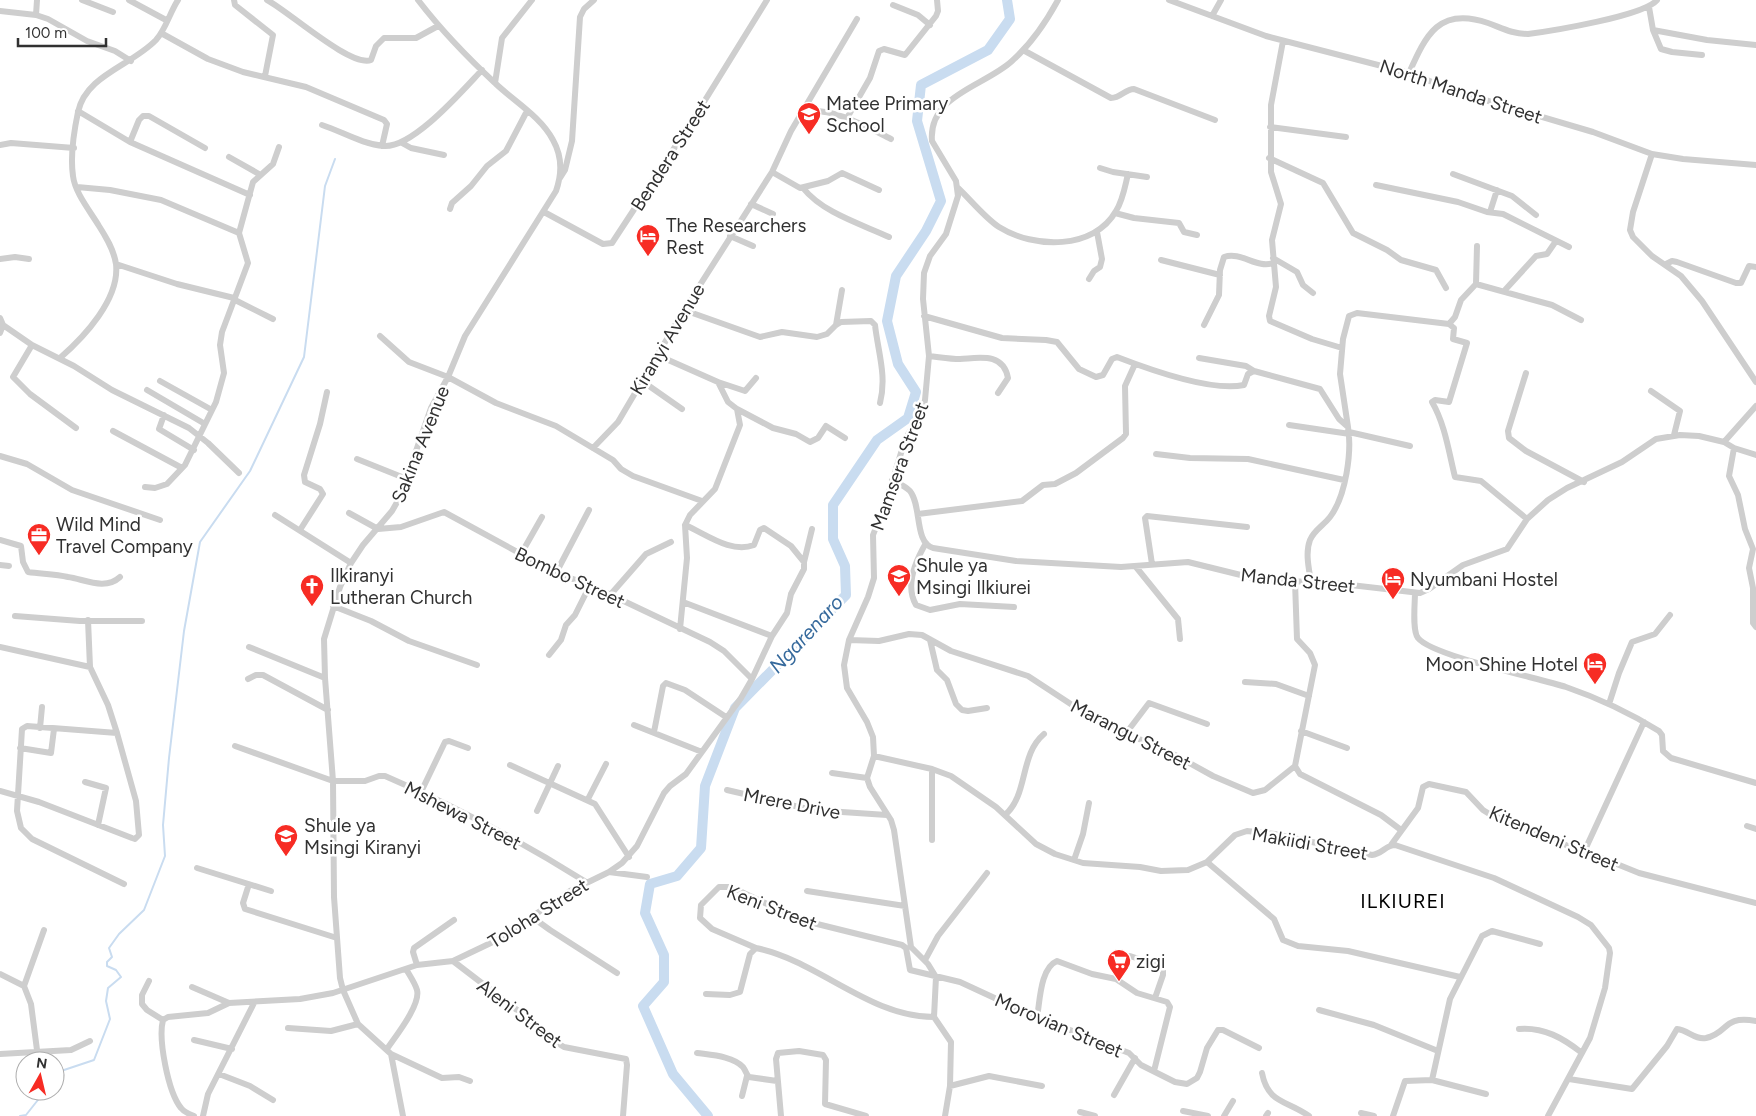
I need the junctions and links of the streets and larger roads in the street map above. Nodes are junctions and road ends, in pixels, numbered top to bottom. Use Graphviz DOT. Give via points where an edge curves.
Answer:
graph roads {
  1 [pos="37,0"];
  2 [pos="82,0"];
  3 [pos="129,0"];
  4 [pos="178,0"];
  5 [pos="234,0"];
  6 [pos="267,0"];
  7 [pos="418,0"];
  8 [pos="532,0"];
  9 [pos="594,0"];
  10 [pos="767,0"];
  11 [pos="937,0"];
  12 [pos="1058,0"];
  13 [pos="1170,0"];
  14 [pos="1221,0"];
  15 [pos="1657,0"];
  16 [pos="893,5"];
  17 [pos="1648,7"];
  18 [pos="0,11"];
  19 [pos="113,12"];
  20 [pos="36,15"];
  21 [pos="1212,16"];
  22 [pos="857,19"];
  23 [pos="166,20"];
  24 [pos="930,25"];
  25 [pos="438,26"];
  26 [pos="1653,30"];
  27 [pos="161,33"];
  28 [pos="1283,41"];
  29 [pos="1756,45"];
  30 [pos="1023,50"];
  31 [pos="1702,55"];
  32 [pos="131,61"];
  33 [pos="482,70"];
  34 [pos="1409,73"];
  35 [pos="265,76"];
  36 [pos="495,83"];
  37 [pos="78,111"];
  38 [pos="527,111"];
  39 [pos="805,111"];
  40 [pos="847,118"];
  41 [pos="1215,120"];
  42 [pos="322,125"];
  43 [pos="1270,127"];
  44 [pos="1346,137"];
  45 [pos="890,139"];
  46 [pos="1,142"];
  47 [pos="130,142"];
  48 [pos="402,144"];
  49 [pos="382,146"];
  50 [pos="279,147"];
  51 [pos="74,148"];
  52 [pos="205,148"];
  53 [pos="1652,154"];
  54 [pos="444,155"];
  55 [pos="229,157"];
  56 [pos="1270,158"];
  57 [pos="1756,165"];
  58 [pos="1100,168"];
  59 [pos="772,172"];
  60 [pos="259,174"];
  61 [pos="1128,174"];
  62 [pos="1453,174"];
  63 [pos="1147,177"];
  64 [pos="560,179"];
  65 [pos="1376,185"];
  66 [pos="77,186"];
  67 [pos="958,187"];
  68 [pos="803,188"];
  69 [pos="879,190"];
  70 [pos="1497,190"];
  71 [pos="250,194"];
  72 [pos="751,204"];
  73 [pos="450,209"];
  74 [pos="544,212"];
  75 [pos="1116,212"];
  76 [pos="1490,212"];
  77 [pos="773,214"];
  78 [pos="1536,214"];
  79 [pos="1097,232"];
  80 [pos="239,233"];
  81 [pos="1197,235"];
  82 [pos="730,236"];
  83 [pos="889,238"];
  84 [pos="1556,241"];
  85 [pos="753,246"];
  86 [pos="1478,246"];
  87 [pos="1569,247"];
  88 [pos="0,259"];
  89 [pos="28,259"];
  90 [pos="1161,260"];
  91 [pos="1273,260"];
  92 [pos="116,264"];
  93 [pos="1666,264"];
  94 [pos="1756,267"];
  95 [pos="1220,275"];
  96 [pos="1089,279"];
  97 [pos="1476,284"];
  98 [pos="1446,288"];
  99 [pos="842,290"];
  100 [pos="1505,290"];
  101 [pos="1313,293"];
  102 [pos="234,299"];
  103 [pos="684,310"];
  104 [pos="924,316"];
  105 [pos="273,319"];
  106 [pos="1581,320"];
  107 [pos="1,321"];
  108 [pos="1449,324"];
  109 [pos="836,325"];
  110 [pos="1204,325"];
  111 [pos="0,333"];
  112 [pos="380,336"];
  113 [pos="32,345"];
  114 [pos="1342,348"];
  115 [pos="658,355"];
  116 [pos="928,356"];
  117 [pos="60,358"];
  118 [pos="1199,358"];
  119 [pos="1135,364"];
  120 [pos="1254,371"];
  121 [pos="1526,372"];
  122 [pos="1754,374"];
  123 [pos="448,377"];
  124 [pos="756,378"];
  125 [pos="160,381"];
  126 [pos="642,381"];
  127 [pos="718,382"];
  128 [pos="1756,382"];
  129 [pos="147,390"];
  130 [pos="1651,391"];
  131 [pos="327,392"];
  132 [pos="998,393"];
  133 [pos="880,403"];
  134 [pos="1756,406"];
  135 [pos="682,409"];
  136 [pos="737,409"];
  137 [pos="212,410"];
  138 [pos="164,415"];
  139 [pos="205,424"];
  140 [pos="1289,425"];
  141 [pos="76,428"];
  142 [pos="113,430"];
  143 [pos="1349,431"];
  144 [pos="1674,435"];
  145 [pos="200,436"];
  146 [pos="845,438"];
  147 [pos="1724,442"];
  148 [pos="1410,446"];
  149 [pos="593,448"];
  150 [pos="1734,448"];
  151 [pos="194,450"];
  152 [pos="1156,454"];
  153 [pos="1756,455"];
  154 [pos="0,456"];
  155 [pos="357,460"];
  156 [pos="182,468"];
  157 [pos="239,473"];
  158 [pos="407,479"];
  159 [pos="892,480"];
  160 [pos="1344,480"];
  161 [pos="1584,482"];
  162 [pos="145,487"];
  163 [pos="702,501"];
  164 [pos="589,510"];
  165 [pos="349,513"];
  166 [pos="918,514"];
  167 [pos="275,515"];
  168 [pos="542,517"];
  169 [pos="1527,519"];
  170 [pos="160,520"];
  171 [pos="685,525"];
  172 [pos="1247,527"];
  173 [pos="378,529"];
  174 [pos="812,529"];
  175 [pos="300,530"];
  176 [pos="0,540"];
  177 [pos="671,542"];
  178 [pos="926,543"];
  179 [pos="521,554"];
  180 [pos="804,562"];
  181 [pos="351,563"];
  182 [pos="1152,564"];
  183 [pos="0,565"];
  184 [pos="9,566"];
  185 [pos="1136,567"];
  186 [pos="556,573"];
  187 [pos="120,577"];
  188 [pos="1295,582"];
  189 [pos="1311,582"];
  190 [pos="590,585"];
  191 [pos="1415,593"];
  192 [pos="611,594"];
  193 [pos="682,602"];
  194 [pos="333,606"];
  195 [pos="1014,607"];
  196 [pos="1670,615"];
  197 [pos="15,616"];
  198 [pos="88,620"];
  199 [pos="142,621"];
  200 [pos="1756,628"];
  201 [pos="680,629"];
  202 [pos="772,636"];
  203 [pos="1180,639"];
  204 [pos="849,640"];
  205 [pos="930,640"];
  206 [pos="0,647"];
  207 [pos="249,647"];
  208 [pos="549,655"];
  209 [pos="477,664"];
  210 [pos="90,667"];
  211 [pos="325,678"];
  212 [pos="248,679"];
  213 [pos="752,679"];
  214 [pos="1245,682"];
  215 [pos="1309,696"];
  216 [pos="1609,704"];
  217 [pos="42,707"];
  218 [pos="987,708"];
  219 [pos="328,710"];
  220 [pos="726,717"];
  221 [pos="1644,722"];
  222 [pos="1207,724"];
  223 [pos="634,725"];
  224 [pos="40,728"];
  225 [pos="54,729"];
  226 [pos="1302,731"];
  227 [pos="654,732"];
  228 [pos="1127,732"];
  229 [pos="117,733"];
  230 [pos="1044,734"];
  231 [pos="235,746"];
  232 [pos="20,748"];
  233 [pos="468,748"];
  234 [pos="1347,748"];
  235 [pos="702,752"];
  236 [pos="874,756"];
  237 [pos="606,764"];
  238 [pos="510,765"];
  239 [pos="558,766"];
  240 [pos="1295,766"];
  241 [pos="932,770"];
  242 [pos="832,773"];
  243 [pos="867,778"];
  244 [pos="333,781"];
  245 [pos="85,782"];
  246 [pos="1756,783"];
  247 [pos="550,784"];
  248 [pos="727,790"];
  249 [pos="0,791"];
  250 [pos="421,792"];
  251 [pos="17,795"];
  252 [pos="588,799"];
  253 [pos="1088,802"];
  254 [pos="537,811"];
  255 [pos="1005,814"];
  256 [pos="887,815"];
  257 [pos="98,826"];
  258 [pos="1747,826"];
  259 [pos="1756,829"];
  260 [pos="1401,830"];
  261 [pos="932,840"];
  262 [pos="1391,844"];
  263 [pos="1584,852"];
  264 [pos="629,857"];
  265 [pos="1074,860"];
  266 [pos="1207,862"];
  267 [pos="197,868"];
  268 [pos="609,872"];
  269 [pos="987,873"];
  270 [pos="647,877"];
  271 [pos="586,882"];
  272 [pos="124,884"];
  273 [pos="249,884"];
  274 [pos="271,891"];
  275 [pos="807,891"];
  276 [pos="1756,903"];
  277 [pos="905,906"];
  278 [pos="532,917"];
  279 [pos="454,920"];
  280 [pos="44,930"];
  281 [pos="337,938"];
  282 [pos="1540,944"];
  283 [pos="756,948"];
  284 [pos="1130,956"];
  285 [pos="925,960"];
  286 [pos="453,961"];
  287 [pos="417,965"];
  288 [pos="406,969"];
  289 [pos="617,973"];
  290 [pos="0,974"];
  291 [pos="936,977"];
  292 [pos="1460,977"];
  293 [pos="150,981"];
  294 [pos="24,986"];
  295 [pos="192,987"];
  296 [pos="343,990"];
  297 [pos="706,994"];
  298 [pos="1155,998"];
  299 [pos="254,1003"];
  300 [pos="229,1004"];
  301 [pos="1319,1010"];
  302 [pos="934,1017"];
  303 [pos="1037,1017"];
  304 [pos="163,1020"];
  305 [pos="1756,1021"];
  306 [pos="358,1024"];
  307 [pos="288,1028"];
  308 [pos="1519,1028"];
  309 [pos="194,1040"];
  310 [pos="90,1041"];
  311 [pos="1259,1048"];
  312 [pos="232,1049"];
  313 [pos="37,1050"];
  314 [pos="1438,1051"];
  315 [pos="389,1052"];
  316 [pos="697,1053"];
  317 [pos="1582,1053"];
  318 [pos="0,1054"];
  319 [pos="1136,1058"];
  320 [pos="1154,1071"];
  321 [pos="1262,1073"];
  322 [pos="219,1074"];
  323 [pos="747,1076"];
  324 [pos="1569,1079"];
  325 [pos="1432,1080"];
  326 [pos="470,1081"];
  327 [pos="777,1081"];
  328 [pos="950,1086"];
  329 [pos="1042,1086"];
  330 [pos="1486,1094"];
  331 [pos="1114,1095"];
  332 [pos="742,1096"];
  333 [pos="273,1100"];
  334 [pos="1233,1101"];
  335 [pos="1183,1111"];
  336 [pos="1080,1112"];
  337 [pos="1361,1113"];
  338 [pos="194,1116"];
  339 [pos="203,1116"];
  340 [pos="403,1116"];
  341 [pos="623,1116"];
  342 [pos="781,1116"];
  343 [pos="866,1116"];
  344 [pos="946,1116"];
  345 [pos="1095,1116"];
  346 [pos="1208,1116"];
  347 [pos="1224,1116"];
  348 [pos="1310,1116"];
  349 [pos="1374,1116"];
  350 [pos="1393,1116"];
  351 [pos="1548,1116"];
  1 -- 20 [label="street"];
  2 -- 19 [label="street"];
  3 -- 23 [label="street"];
  4 -- 23 [label="street"];
  5 -- 35 [label="street" via="235,5 273,35"];
  6 -- 25 [label="street" via="335,47 363,61 371,60 376,46 384,38 416,38"];
  7 -- 25 [label="street, Sakina Avenue"];
  8 -- 36 [label="street" via="504,34"];
  9 -- 64 [label="street" via="580,17 572,140"];
  10 -- 74 [label="street, Bendera Street" via="612,243 603,244"];
  11 -- 24 [label="street" via="938,11"];
  12 -- 30 [label="street"];
  13 -- 21 [label="street, North Manda Street"];
  14 -- 21 [label="street"];
  15 -- 17 [label="street"];
  16 -- 24 [label="street" via="918,15"];
  17 -- 26 [label="street"];
  17 -- 34 [label="street" via="1528,34 1511,32 1478,20 1451,19 1431,30"];
  18 -- 20 [label="street"];
  20 -- 32 [label="street"];
  21 -- 28 [label="street, North Manda Street"];
  22 -- 39 [label="street, Kiranyi Avenue"];
  23 -- 27 [label="street"];
  24 -- 40 [label="street" via="905,55 879,50 870,78"];
  25 -- 33 [label="street, Sakina Avenue"];
  26 -- 29 [label="street"];
  26 -- 31 [label="street" via="1663,51"];
  27 -- 32 [label="street"];
  27 -- 35 [label="street" via="208,60"];
  28 -- 34 [label="street, North Manda Street"];
  28 -- 43 [label="street"];
  30 -- 41 [label="street" via="1111,98 1134,89"];
  30 -- 67 [label="street" via="998,72 950,100 936,119 932,141"];
  32 -- 37 [label="street" via="90,86"];
  33 -- 36 [label="street, Sakina Avenue"];
  33 -- 48 [label="street" via="440,113"];
  34 -- 53 [label="street, North Manda Street" via="1458,92 1593,132"];
  35 -- 49 [label="street" via="306,87 384,120 387,124"];
  36 -- 38 [label="street, Sakina Avenue"];
  37 -- 47 [label="street"];
  37 -- 51 [label="street"];
  38 -- 64 [label="street, Sakina Avenue" via="554,141"];
  38 -- 73 [label="street" via="506,151 487,166"];
  39 -- 40 [label="street"];
  39 -- 59 [label="street, Kiranyi Avenue" via="791,131"];
  40 -- 45 [label="street"];
  42 -- 49 [label="street"];
  43 -- 44 [label="street"];
  43 -- 56 [label="street"];
  46 -- 51 [label="street"];
  47 -- 52 [label="street" via="139,120 149,116"];
  47 -- 71 [label="street"];
  48 -- 49 [label="street"];
  48 -- 54 [label="street"];
  50 -- 60 [label="street" via="273,164"];
  51 -- 66 [label="street" via="73,176"];
  53 -- 57 [label="street, North Manda Street" via="1683,160"];
  53 -- 93 [label="street" via="1630,230 1652,256"];
  55 -- 60 [label="street"];
  56 -- 91 [label="street" via="1270,172 1282,204 1274,229"];
  56 -- 98 [label="street" via="1323,183 1353,234 1401,260 1436,270"];
  58 -- 61 [label="street"];
  59 -- 68 [label="street"];
  59 -- 72 [label="street, Kiranyi Avenue"];
  60 -- 71 [label="street"];
  61 -- 63 [label="street"];
  61 -- 75 [label="street"];
  62 -- 70 [label="street"];
  64 -- 74 [label="street, Sakina Avenue"];
  65 -- 76 [label="street"];
  66 -- 80 [label="street" via="161,200"];
  66 -- 92 [label="street" via="111,248"];
  67 -- 79 [label="street" via="996,225 1031,239 1061,243"];
  67 -- 104 [label="street, Mamsera Street" via="952,220 930,256 924,274"];
  68 -- 69 [label="street" via="832,180 842,173"];
  68 -- 83 [label="street" via="829,209"];
  70 -- 76 [label="street"];
  70 -- 78 [label="street" via="1512,196"];
  71 -- 80 [label="street"];
  72 -- 77 [label="street"];
  72 -- 82 [label="street, Kiranyi Avenue"];
  74 -- 123 [label="street, Sakina Avenue" via="465,336"];
  75 -- 79 [label="street"];
  75 -- 81 [label="street" via="1134,218 1179,223 1184,232"];
  76 -- 84 [label="street" via="1503,214"];
  79 -- 96 [label="street" via="1102,260"];
  80 -- 102 [label="street" via="248,260"];
  82 -- 85 [label="street"];
  82 -- 103 [label="street, Kiranyi Avenue"];
  84 -- 87 [label="street"];
  84 -- 100 [label="street" via="1548,254 1536,256"];
  86 -- 97 [label="street"];
  88 -- 89 [label="street"];
  90 -- 95 [label="street"];
  91 -- 95 [label="street" via="1265,265 1227,256"];
  91 -- 101 [label="street" via="1297,272 1303,285"];
  91 -- 114 [label="street" via="1276,287 1269,312 1270,321"];
  92 -- 102 [label="street"];
  92 -- 117 [label="street" via="112,290 102,310 84,336"];
  93 -- 94 [label="street" via="1677,262 1736,284 1741,283 1749,266"];
  93 -- 122 [label="street" via="1702,300"];
  95 -- 110 [label="street" via="1219,295"];
  97 -- 100 [label="street"];
  97 -- 108 [label="street" via="1461,300"];
  99 -- 109 [label="street"];
  100 -- 106 [label="street" via="1552,305"];
  102 -- 105 [label="street"];
  102 -- 137 [label="street" via="220,340 224,373"];
  103 -- 109 [label="street" via="760,337 782,332 817,337 827,334"];
  103 -- 115 [label="street, Kiranyi Avenue"];
  104 -- 116 [label="street, Mamsera Street"];
  104 -- 119 [label="street" via="1002,338 1057,342 1079,369 1096,377 1103,375 1115,357"];
  107 -- 111 [label="street"];
  107 -- 113 [label="street"];
  108 -- 114 [label="street" via="1354,313 1349,316"];
  108 -- 169 [label="street" via="1454,328 1453,338 1467,343 1449,402 1432,402 1441,419 1455,478 1481,481"];
  109 -- 133 [label="street" via="862,320 871,320 874,325 883,367"];
  112 -- 123 [label="street" via="409,362"];
  113 -- 117 [label="street"];
  113 -- 141 [label="street" via="13,377 30,394"];
  114 -- 143 [label="street" via="1340,381"];
  115 -- 126 [label="street, Kiranyi Avenue"];
  115 -- 127 [label="street"];
  116 -- 132 [label="street" via="960,359 981,356 1000,363 1008,378"];
  116 -- 159 [label="street, Mamsera Street" via="923,408 905,440"];
  117 -- 138 [label="street" via="112,390"];
  118 -- 120 [label="street" via="1246,366"];
  119 -- 120 [label="street" via="1193,381 1232,386 1244,385 1248,374"];
  119 -- 166 [label="street" via="1125,386 1126,434 1076,473 1055,484 1043,485 1022,500"];
  120 -- 143 [label="street" via="1320,388"];
  121 -- 161 [label="street" via="1508,431 1509,438 1526,451"];
  122 -- 128 [label="street"];
  123 -- 149 [label="street" via="496,403 556,426"];
  123 -- 158 [label="street, Sakina Avenue" via="431,408"];
  124 -- 127 [label="street" via="745,391"];
  125 -- 137 [label="street"];
  126 -- 135 [label="street"];
  126 -- 149 [label="street, Kiranyi Avenue" via="618,422"];
  127 -- 136 [label="street" via="728,402"];
  129 -- 139 [label="street"];
  130 -- 144 [label="street" via="1680,411"];
  131 -- 175 [label="street" via="304,475 305,482 323,494"];
  134 -- 147 [label="street"];
  136 -- 146 [label="street" via="810,442 814,442 826,426"];
  136 -- 163 [label="street" via="741,419 738,432 715,489"];
  137 -- 139 [label="street"];
  138 -- 145 [label="street"];
  138 -- 151 [label="street" via="159,429"];
  139 -- 145 [label="street"];
  140 -- 143 [label="street"];
  142 -- 156 [label="street"];
  143 -- 148 [label="street"];
  143 -- 160 [label="street" via="1350,450"];
  144 -- 147 [label="street"];
  144 -- 161 [label="street" via="1656,439"];
  145 -- 151 [label="street"];
  145 -- 157 [label="street"];
  147 -- 150 [label="street"];
  149 -- 163 [label="street" via="633,476"];
  150 -- 153 [label="street"];
  150 -- 200 [label="street" via="1729,476 1754,549 1749,568 1754,588 1753,623"];
  151 -- 156 [label="street"];
  152 -- 160 [label="street" via="1248,459"];
  154 -- 170 [label="street" via="26,464 72,490"];
  155 -- 158 [label="street"];
  156 -- 162 [label="street" via="167,484"];
  158 -- 173 [label="street, Sakina Avenue" via="392,511"];
  159 -- 166 [label="street" via="911,493"];
  159 -- 204 [label="street, Mamsera Street" via="872,539 875,570 871,590"];
  160 -- 189 [label="street" via="1332,515 1311,539 1308,557"];
  161 -- 169 [label="street" via="1560,492"];
  163 -- 171 [label="street"];
  164 -- 186 [label="street"];
  165 -- 173 [label="street"];
  166 -- 178 [label="street"];
  167 -- 175 [label="street"];
  168 -- 179 [label="street"];
  169 -- 191 [label="street" via="1507,549 1463,565 1429,589"];
  171 -- 180 [label="street" via="717,541 738,546 752,546 762,528 791,546"];
  171 -- 193 [label="street" via="687,558"];
  172 -- 182 [label="street" via="1147,516 1146,534"];
  173 -- 179 [label="street, Bombo Street" via="401,527 444,512"];
  173 -- 181 [label="street, Sakina Avenue"];
  174 -- 180 [label="street, Toloha Street"];
  175 -- 181 [label="street"];
  176 -- 187 [label="street" via="21,546 28,572 100,584"];
  177 -- 192 [label="street" via="646,554"];
  178 -- 185 [label="street, Manda Street" via="933,548 1016,561"];
  178 -- 195 [label="street" via="913,574 916,606 930,610 960,604"];
  179 -- 186 [label="street, Bombo Street"];
  180 -- 202 [label="street, Toloha Street" via="787,613"];
  181 -- 194 [label="street, Sakina Avenue"];
  182 -- 185 [label="street, Manda Street"];
  182 -- 188 [label="street, Manda Street" via="1188,562 1257,579"];
  183 -- 184 [label="street"];
  185 -- 203 [label="street" via="1178,619"];
  186 -- 190 [label="street, Bombo Street"];
  188 -- 189 [label="street, Manda Street"];
  188 -- 215 [label="street" via="1297,639 1310,653 1315,665"];
  189 -- 191 [label="street, Manda Street"];
  190 -- 192 [label="street, Bombo Street"];
  190 -- 208 [label="street" via="566,625 561,640"];
  191 -- 216 [label="street" via="1415,632 1420,640 1454,655 1564,687"];
  192 -- 201 [label="street, Bombo Street"];
  193 -- 201 [label="street"];
  193 -- 202 [label="street"];
  194 -- 209 [label="street" via="414,643"];
  194 -- 211 [label="street, Sakina Avenue" via="324,639"];
  196 -- 216 [label="street" via="1655,634 1632,642"];
  197 -- 198 [label="street"];
  198 -- 199 [label="street"];
  198 -- 210 [label="street"];
  201 -- 213 [label="street, Bombo Street" via="717,646"];
  202 -- 213 [label="street, Toloha Street"];
  204 -- 205 [label="street, Marangu Street" via="879,641 916,634"];
  204 -- 236 [label="street, Mamsera Street" via="844,677 850,695 870,730"];
  205 -- 218 [label="street" via="937,670 947,680 956,704 968,711"];
  205 -- 228 [label="street, Marangu Street" via="951,651 1028,676 1070,706 1103,724"];
  206 -- 210 [label="street"];
  207 -- 211 [label="street"];
  210 -- 229 [label="street"];
  211 -- 219 [label="street, Sakina Avenue"];
  212 -- 219 [label="street" via="263,675"];
  213 -- 220 [label="street, Toloha Street"];
  214 -- 215 [label="street" via="1276,684"];
  215 -- 226 [label="street"];
  216 -- 221 [label="street"];
  217 -- 224 [label="street"];
  219 -- 244 [label="street, Sakina Avenue"];
  220 -- 227 [label="street" via="686,690 666,683 656,711"];
  220 -- 235 [label="street, Toloha Street"];
  221 -- 246 [label="street" via="1661,732 1663,751 1670,758"];
  221 -- 263 [label="street"];
  222 -- 228 [label="street" via="1149,704"];
  223 -- 227 [label="street"];
  224 -- 225 [label="street"];
  224 -- 232 [label="street" via="27,726 22,729"];
  225 -- 229 [label="street"];
  225 -- 232 [label="street" via="51,753"];
  226 -- 234 [label="street"];
  226 -- 240 [label="street"];
  227 -- 235 [label="street"];
  228 -- 240 [label="street, Marangu Street" via="1253,793 1265,790"];
  229 -- 257 [label="street" via="136,801 139,835 135,839"];
  230 -- 255 [label="street" via="1031,750 1014,805"];
  231 -- 244 [label="street, Mshewa Street"];
  232 -- 251 [label="street"];
  233 -- 250 [label="street" via="449,741 443,746"];
  235 -- 264 [label="street, Toloha Street" via="686,774 664,793"];
  236 -- 241 [label="street, Makiidi Street"];
  236 -- 243 [label="street, Mamsera Street"];
  237 -- 252 [label="street"];
  238 -- 247 [label="street"];
  239 -- 247 [label="street"];
  240 -- 260 [label="street" via="1300,774 1381,815"];
  241 -- 255 [label="street, Makiidi Street" via="951,776"];
  241 -- 261 [label="street"];
  242 -- 243 [label="street"];
  243 -- 256 [label="street"];
  244 -- 250 [label="street, Mshewa Street" via="365,781 385,776"];
  244 -- 281 [label="street, Sakina Avenue"];
  245 -- 257 [label="street" via="106,788"];
  247 -- 252 [label="street"];
  247 -- 254 [label="street"];
  248 -- 256 [label="street, Mrere Drive" via="812,810"];
  249 -- 251 [label="street"];
  250 -- 271 [label="street, Mshewa Street" via="546,857"];
  251 -- 257 [label="street"];
  251 -- 272 [label="street" via="17,811 24,832 32,839"];
  252 -- 264 [label="street" via="607,820"];
  253 -- 265 [label="street" via="1083,834"];
  255 -- 265 [label="street, Makiidi Street" via="1036,844"];
  256 -- 277 [label="street" via="894,830"];
  258 -- 259 [label="street"];
  260 -- 262 [label="street, Kitendeni Street"];
  260 -- 263 [label="street, Kitendeni Street" via="1418,808 1423,787 1429,784 1466,792 1491,815"];
  262 -- 266 [label="street, Makiidi Street" via="1381,854 1372,855 1275,834 1242,832 1224,843"];
  262 -- 317 [label="street, Makiidi Street" via="1494,878 1591,925 1610,953 1597,1018"];
  263 -- 276 [label="street, Kitendeni Street" via="1654,878"];
  264 -- 268 [label="street, Toloha Street"];
  265 -- 266 [label="street, Makiidi Street" via="1178,872"];
  266 -- 292 [label="street" via="1274,919 1283,940 1298,946 1337,949"];
  267 -- 273 [label="street"];
  268 -- 270 [label="street"];
  268 -- 271 [label="street, Toloha Street"];
  269 -- 285 [label="street" via="938,936"];
  271 -- 278 [label="street, Toloha Street"];
  273 -- 274 [label="street"];
  273 -- 281 [label="street" via="243,903 245,909"];
  275 -- 277 [label="street"];
  277 -- 285 [label="street" via="911,947"];
  278 -- 286 [label="street, Toloha Street" via="497,940"];
  278 -- 289 [label="street"];
  279 -- 287 [label="street" via="414,948"];
  280 -- 294 [label="street"];
  281 -- 296 [label="street, Sakina Avenue"];
  282 -- 292 [label="street" via="1487,932"];
  283 -- 291 [label="street, Keni Street" via="712,929 701,920 701,905 719,887 731,887 801,920 902,945 906,948 910,970"];
  283 -- 297 [label="street" via="750,954 740,992"];
  283 -- 302 [label="street, Keni Street" via="813,969 890,1008 910,1015"];
  284 -- 298 [label="street" via="1163,967"];
  285 -- 291 [label="street"];
  286 -- 287 [label="street, Toloha Street"];
  286 -- 341 [label="street, Aleni Street" via="544,1035 564,1047 626,1059"];
  287 -- 288 [label="street, Toloha Street"];
  288 -- 296 [label="street, Toloha Street"];
  288 -- 315 [label="street" via="418,995"];
  290 -- 294 [label="street"];
  291 -- 302 [label="street"];
  291 -- 303 [label="street, Morovian Street" via="960,982"];
  292 -- 314 [label="street" via="1450,999"];
  293 -- 304 [label="street" via="142,995 142,1004"];
  294 -- 313 [label="street" via="31,1004"];
  295 -- 300 [label="street"];
  296 -- 299 [label="street, Toloha Street" via="300,999"];
  296 -- 306 [label="street, Sakina Avenue"];
  298 -- 303 [label="street" via="1137,993 1116,979 1057,961 1046,972"];
  298 -- 320 [label="street" via="1170,1007"];
  299 -- 300 [label="street, Toloha Street"];
  299 -- 312 [label="street"];
  300 -- 304 [label="street, Toloha Street" via="208,1013 172,1016"];
  301 -- 314 [label="street" via="1374,1025"];
  302 -- 328 [label="street" via="951,1042"];
  303 -- 319 [label="street, Morovian Street" via="1097,1039"];
  304 -- 338 [label="street" via="160,1038 178,1105"];
  305 -- 324 [label="street" via="1730,1022 1706,1038 1677,1029 1632,1089"];
  306 -- 307 [label="street" via="331,1031"];
  306 -- 315 [label="street, Sakina Avenue"];
  308 -- 317 [label="street" via="1546,1031"];
  309 -- 312 [label="street"];
  310 -- 313 [label="street" via="71,1050"];
  311 -- 320 [label="street, Morovian Street" via="1220,1029 1211,1039 1200,1072 1191,1082 1182,1084"];
  312 -- 322 [label="street"];
  313 -- 318 [label="street"];
  314 -- 325 [label="street"];
  315 -- 326 [label="street, Sakina Avenue" via="442,1078 459,1077"];
  315 -- 340 [label="street"];
  316 -- 323 [label="street" via="736,1062 744,1067"];
  317 -- 324 [label="street, Makiidi Street"];
  319 -- 320 [label="street, Morovian Street" via="1141,1065"];
  319 -- 331 [label="street"];
  321 -- 348 [label="street" via="1266,1089 1272,1096"];
  322 -- 333 [label="street" via="250,1086"];
  322 -- 339 [label="street" via="205,1100"];
  323 -- 327 [label="street"];
  323 -- 332 [label="street"];
  324 -- 351 [label="street, Makiidi Street"];
  325 -- 330 [label="street"];
  325 -- 350 [label="street" via="1405,1081"];
  327 -- 342 [label="street"];
  327 -- 343 [label="street" via="777,1056 781,1051 824,1055 825,1104"];
  328 -- 329 [label="street" via="989,1076"];
  328 -- 344 [label="street"];
  334 -- 347 [label="street"];
  335 -- 346 [label="street"];
  336 -- 345 [label="street"];
  337 -- 349 [label="street"];
}
